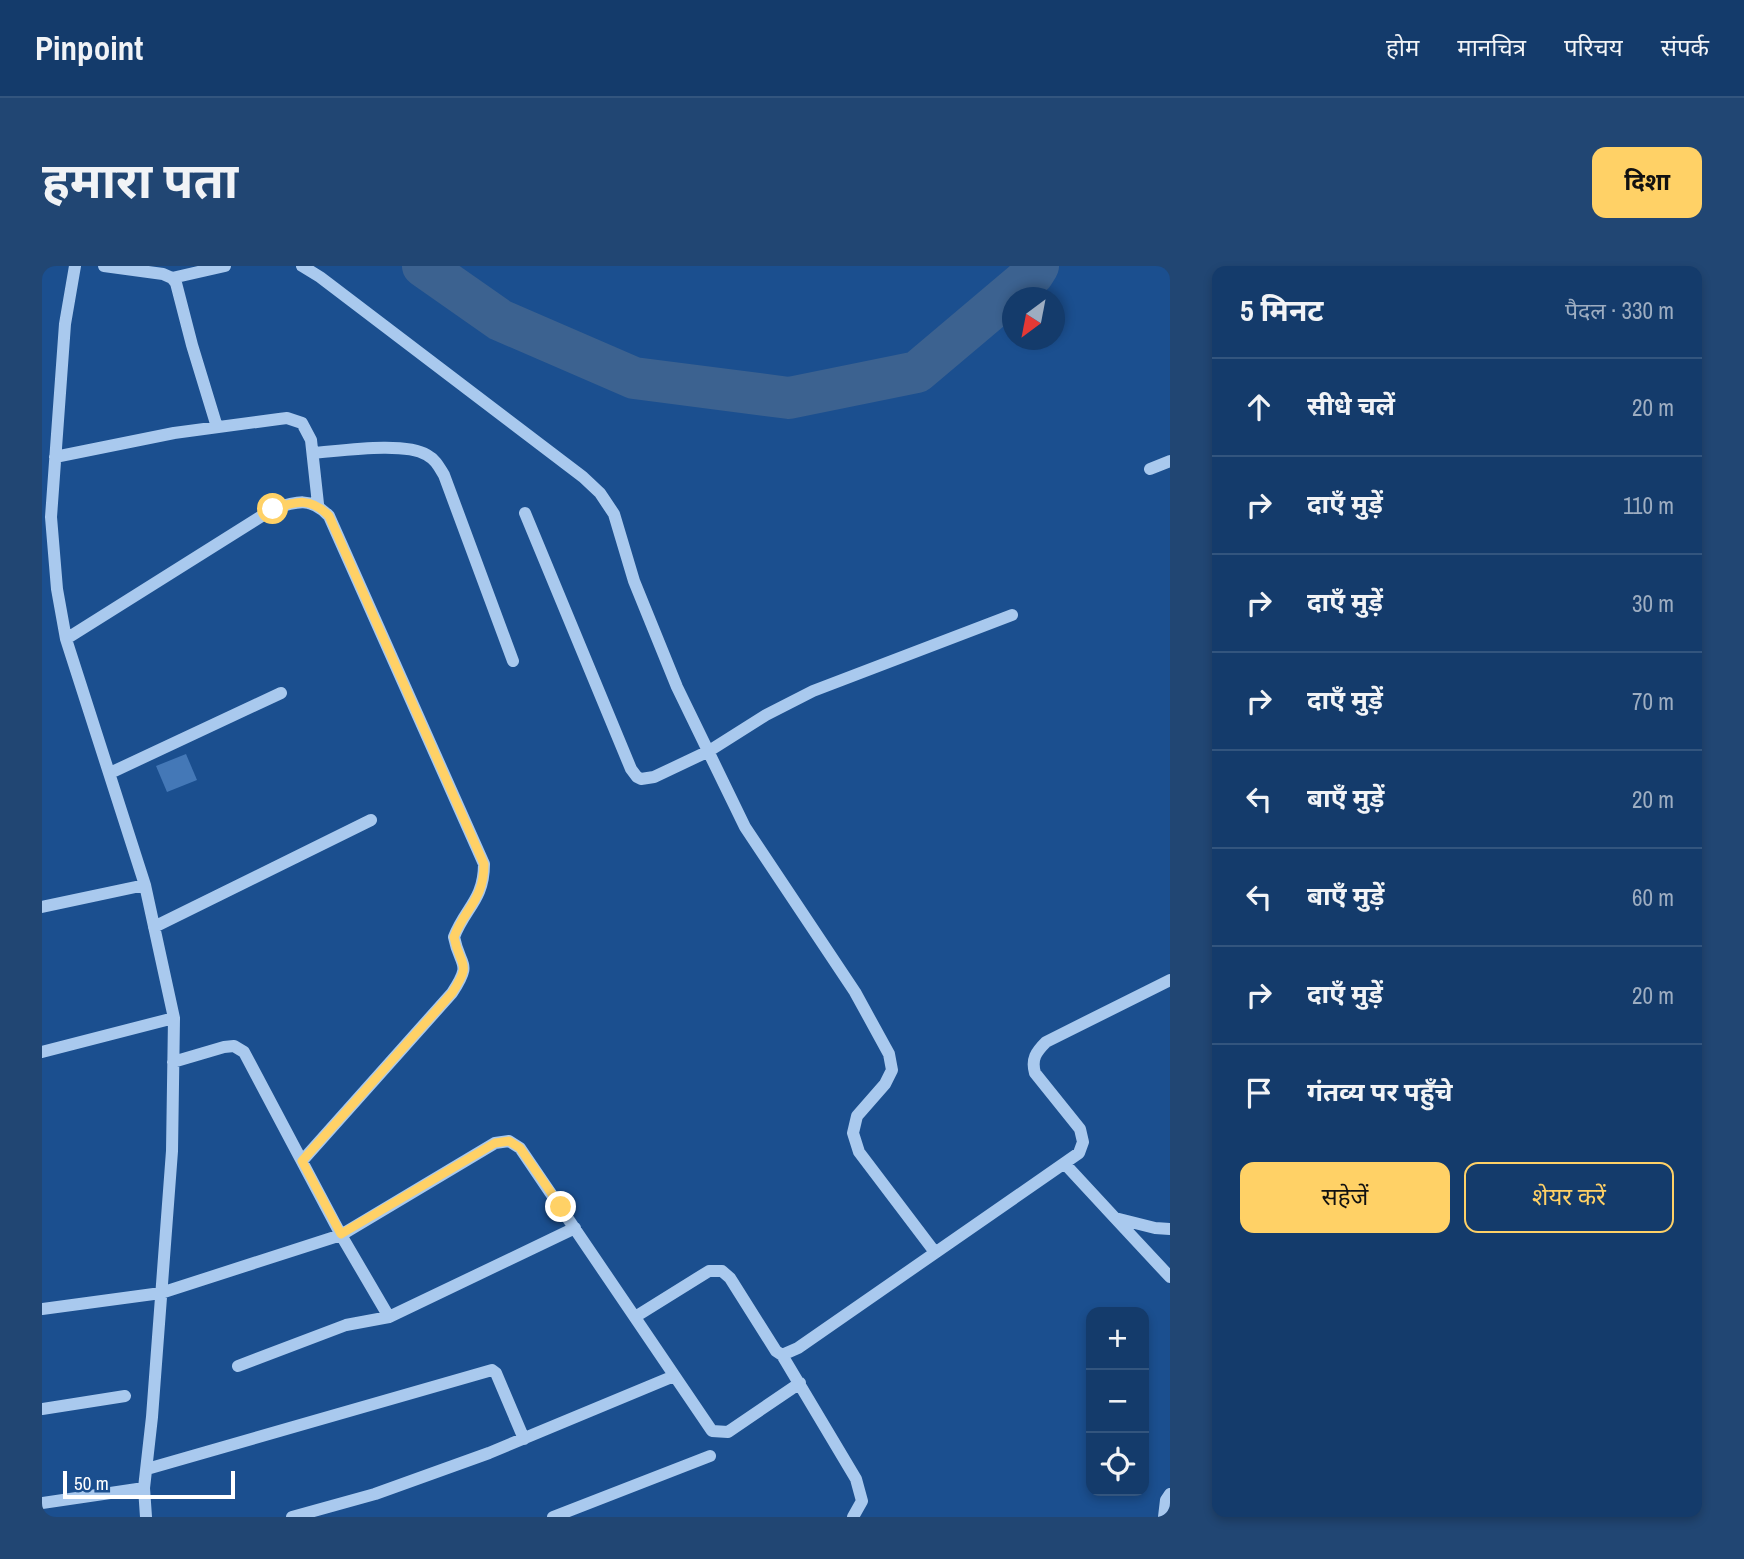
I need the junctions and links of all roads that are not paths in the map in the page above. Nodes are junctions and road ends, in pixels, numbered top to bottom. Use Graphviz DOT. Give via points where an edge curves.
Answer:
graph roads {
  1 [pos="75,266"];
  2 [pos="104,266"];
  3 [pos="225,266"];
  4 [pos="302,266"];
  5 [pos="172,278"];
  6 [pos="217,427"];
  7 [pos="57,433"];
  8 [pos="42,438"];
  9 [pos="313,453"];
  10 [pos="55,457"];
  11 [pos="1170,461"];
  12 [pos="1150,469"];
  13 [pos="318,504"];
  14 [pos="525,513"];
  15 [pos="48,549"];
  16 [pos="1012,615"];
  17 [pos="66,639"];
  18 [pos="513,661"];
  19 [pos="281,692"];
  20 [pos="709,751"];
  21 [pos="110,773"];
  22 [pos="371,820"];
  23 [pos="145,885"];
  24 [pos="42,907"];
  25 [pos="154,926"];
  26 [pos="1170,980"];
  27 [pos="174,1018"];
  28 [pos="42,1052"];
  29 [pos="173,1062"];
  30 [pos="302,1161"];
  31 [pos="1065,1164"];
  32 [pos="1115,1218"];
  33 [pos="575,1228"];
  34 [pos="1170,1229"];
  35 [pos="341,1234"];
  36 [pos="934,1251"];
  37 [pos="1170,1277"];
  38 [pos="161,1293"];
  39 [pos="42,1310"];
  40 [pos="389,1317"];
  41 [pos="635,1317"];
  42 [pos="782,1355"];
  43 [pos="238,1366"];
  44 [pos="674,1376"];
  45 [pos="800,1383"];
  46 [pos="125,1396"];
  47 [pos="42,1409"];
  48 [pos="524,1439"];
  49 [pos="710,1456"];
  50 [pos="146,1469"];
  51 [pos="144,1488"];
  52 [pos="1170,1494"];
  53 [pos="42,1503"];
  54 [pos="146,1517"];
  55 [pos="292,1517"];
  56 [pos="554,1517"];
  57 [pos="853,1517"];
  58 [pos="1164,1517"];
  1 -- 7 [label="street" via="65,324"];
  2 -- 5 [label="street"];
  3 -- 5 [label="street"];
  4 -- 20 [label="street" via="600,493 614,514 677,687"];
  5 -- 6 [label="street"];
  6 -- 9 [label="street" via="295,420 307,429"];
  6 -- 10 [label="street"];
  7 -- 8 [label="street"];
  7 -- 10 [label="street"];
  9 -- 13 [label="street"];
  9 -- 18 [label="street" via="402,447 425,453 436,462"];
  10 -- 15 [label="street"];
  11 -- 12 [label="street"];
  13 -- 17 [label="street" via="303,502 273,509"];
  13 -- 30 [label="street" via="329,516 470,829 484,864 484,879 454,937 465,964 452,993"];
  14 -- 20 [label="street" via="636,777 646,780"];
  15 -- 17 [label="street"];
  16 -- 20 [label="street" via="813,691"];
  17 -- 21 [label="street"];
  19 -- 21 [label="street"];
  20 -- 36 [label="street" via="745,827 855,992 889,1054 892,1070 857,1116 853,1133 859,1152"];
  21 -- 23 [label="street"];
  22 -- 25 [label="street"];
  23 -- 24 [label="street"];
  23 -- 25 [label="street"];
  25 -- 27 [label="street"];
  26 -- 31 [label="street" via="1046,1042 1035,1053 1035,1073 1080,1129 1083,1142 1079,1153"];
  27 -- 28 [label="street"];
  27 -- 29 [label="street"];
  29 -- 30 [label="street" via="224,1047 244,1052"];
  29 -- 38 [label="street" via="172,1151"];
  30 -- 35 [label="street"];
  31 -- 32 [label="street"];
  31 -- 36 [label="street"];
  32 -- 34 [label="street"];
  32 -- 37 [label="street"];
  33 -- 35 [label="street" via="520,1148 509,1141 495,1143"];
  33 -- 40 [label="street"];
  33 -- 41 [label="street"];
  35 -- 38 [label="street"];
  35 -- 40 [label="street"];
  36 -- 42 [label="street"];
  38 -- 39 [label="street"];
  38 -- 50 [label="street"];
  40 -- 43 [label="street" via="346,1325"];
  41 -- 42 [label="street" via="709,1272 722,1271 771,1346"];
  41 -- 44 [label="street"];
  42 -- 45 [label="street"];
  44 -- 45 [label="street" via="708,1426 719,1433 728,1432"];
  44 -- 48 [label="street"];
  45 -- 57 [label="street" via="860,1490 862,1501"];
  46 -- 47 [label="street"];
  48 -- 50 [label="street" via="492,1370"];
  48 -- 55 [label="street" via="375,1494"];
  49 -- 56 [label="street"];
  50 -- 51 [label="street"];
  51 -- 53 [label="street"];
  51 -- 54 [label="street"];
  52 -- 58 [label="street"];
}
